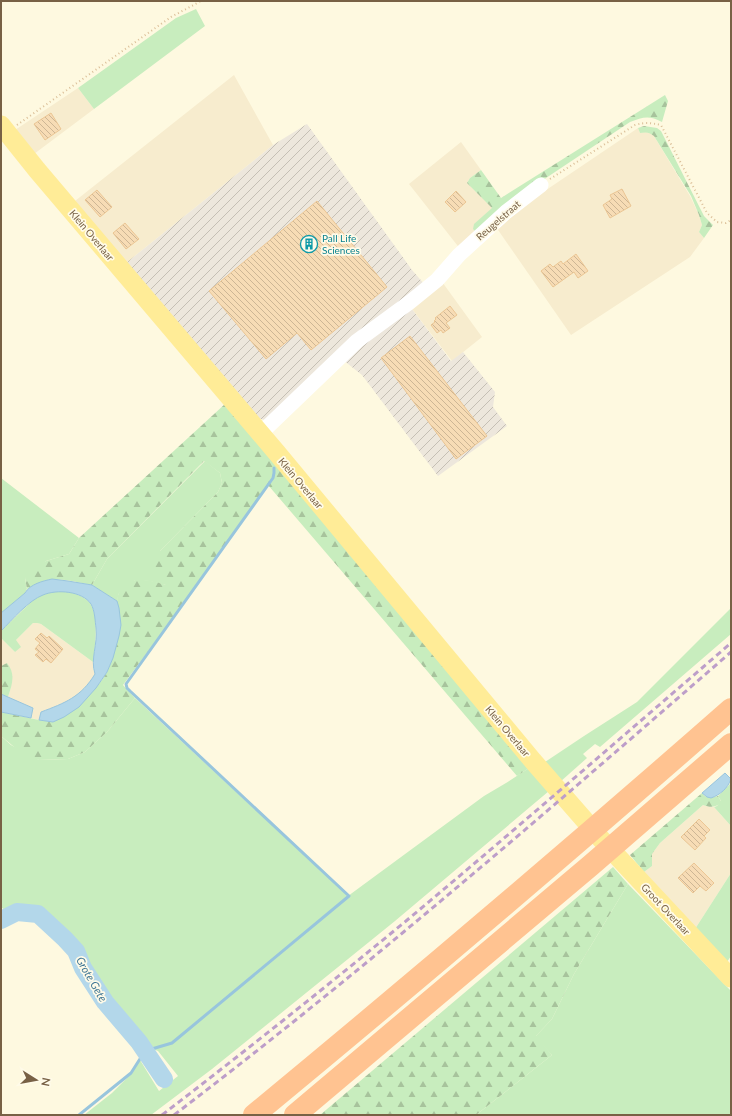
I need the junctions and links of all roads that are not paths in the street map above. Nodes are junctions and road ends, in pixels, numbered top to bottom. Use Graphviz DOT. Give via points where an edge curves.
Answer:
graph roads {
  1 [pos="4,129"];
  2 [pos="541,185"];
  3 [pos="260,434"];
  4 [pos="731,709"];
  5 [pos="731,744"];
  6 [pos="601,839"];
  7 [pos="731,978"];
  8 [pos="254,1115"];
  9 [pos="295,1115"];
  1 -- 3 [label="main road, Klein Overlaar"];
  2 -- 3 [label="street, Reugelstraat" via="506,212 437,280 357,341"];
  3 -- 6 [label="main road, Klein Overlaar"];
  4 -- 8 [label="highway" via="399,995"];
  5 -- 9 [label="highway"];
  6 -- 7 [label="main road, Groot Overlaar"];
}
